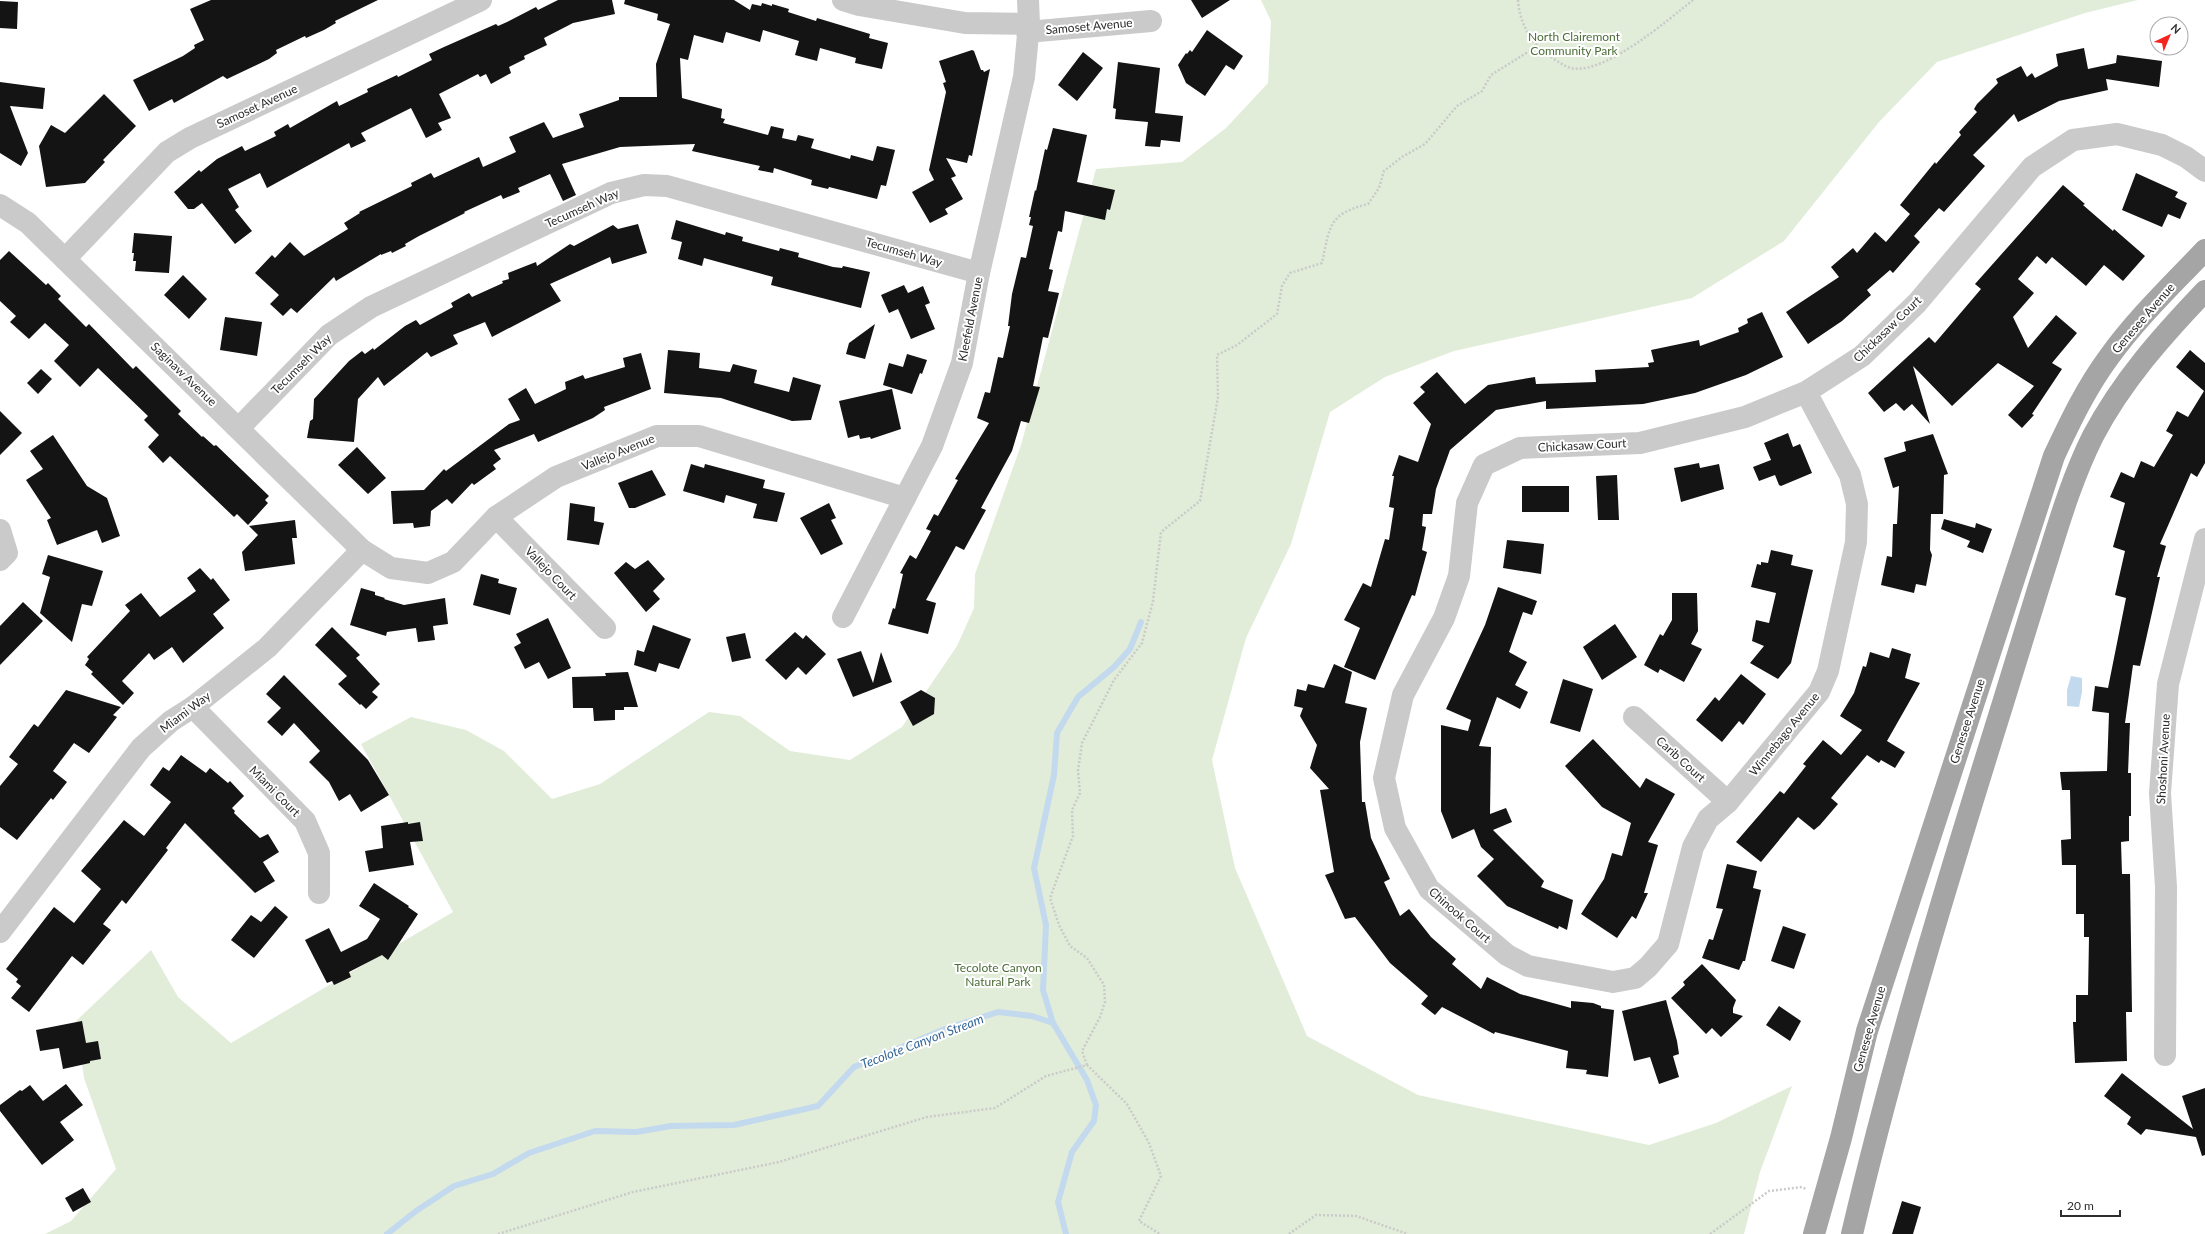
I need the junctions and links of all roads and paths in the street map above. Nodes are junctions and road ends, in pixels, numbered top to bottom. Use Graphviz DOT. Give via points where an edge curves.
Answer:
graph roads {
  1 [pos="481,0"];
  2 [pos="843,0"];
  3 [pos="1028,0"];
  4 [pos="1518,0"];
  5 [pos="1693,0"];
  6 [pos="1151,21"];
  7 [pos="1028,28"];
  8 [pos="1536,47"];
  9 [pos="2205,171"];
  10 [pos="0,205"];
  11 [pos="2205,250"];
  12 [pos="65,259"];
  13 [pos="979,273"];
  14 [pos="2205,291"];
  15 [pos="1806,392"];
  16 [pos="239,428"];
  17 [pos="906,498"];
  18 [pos="496,517"];
  19 [pos="0,530"];
  20 [pos="2205,539"];
  21 [pos="362,550"];
  22 [pos="1461,551"];
  23 [pos="0,560"];
  24 [pos="843,617"];
  25 [pos="605,628"];
  26 [pos="193,707"];
  27 [pos="1634,717"];
  28 [pos="1728,802"];
  29 [pos="319,893"];
  30 [pos="0,932"];
  31 [pos="1648,967"];
  32 [pos="2165,1055"];
  33 [pos="1087,1066"];
  34 [pos="1826,1196"];
  35 [pos="498,1234"];
  36 [pos="1160,1234"];
  37 [pos="1289,1234"];
  38 [pos="1408,1234"];
  39 [pos="1710,1234"];
  40 [pos="1814,1234"];
  41 [pos="1852,1234"];
  1 -- 12 [label="street, Samoset Avenue" via="190,138 167,152"];
  2 -- 7 [label="street, Samoset Avenue" via="965,23"];
  3 -- 7 [label="street, Kleefeld Avenue"];
  4 -- 8 [label="path" via="1521,16"];
  5 -- 8 [label="path" via="1623,53 1606,62 1588,67 1569,68"];
  6 -- 7 [label="street, Samoset Avenue"];
  7 -- 13 [label="street, Kleefeld Avenue" via="1024,77"];
  8 -- 33 [label="path" via="1491,75 1482,91 1457,106 1425,144 1384,171 1379,188 1368,204 1350,209 1331,224 1322,263 1290,273 1282,286 1277,314 1237,345 1217,355 1218,398 1200,501 1161,532 1153,601 1142,643 1114,680 1082,743 1078,771 1080,793 1072,810 1073,836 1050,898 1059,925 1070,946 1087,958 1104,985 1105,1002 1100,1017 1082,1051"];
  9 -- 15 [label="street, Chickasaw Court" via="2186,157 2162,145 2117,134 2073,140 2032,167 1916,302 1862,356"];
  10 -- 12 [label="street, Saginaw Avenue" via="28,223"];
  11 -- 34 [label="main road, Genesee Avenue" via="2134,325 2108,358 2078,407 2054,456 1867,1031"];
  12 -- 16 [label="street, Saginaw Avenue"];
  13 -- 16 [label="street, Tecumseh Way" via="667,186 644,185 611,192 371,307 329,335"];
  13 -- 17 [label="street, Kleefeld Avenue" via="962,363 932,446"];
  14 -- 41 [label="main road" via="2162,336 2116,397 2077,471 1960,840 1889,1083"];
  15 -- 22 [label="street, Chickasaw Court" via="1745,417 1640,442 1520,448 1484,465 1467,503"];
  15 -- 28 [label="street, Winnebago Avenue" via="1850,475 1857,504 1856,542 1828,671 1819,692"];
  16 -- 21 [label="street, Saginaw Avenue"];
  17 -- 18 [label="street, Vallejo Avenue" via="699,436 657,436 556,477"];
  17 -- 24 [label="street, Kleefeld Avenue"];
  18 -- 21 [label="street, Vallejo Avenue" via="453,562 428,573 391,568"];
  18 -- 25 [label="street, Vallejo Court"];
  19 -- 23 [label="street" via="7,553"];
  20 -- 32 [label="street, Shoshoni Avenue" via="2168,684 2165,715 2160,793 2166,887"];
  21 -- 26 [label="street, Miami Way" via="267,648"];
  22 -- 31 [label="street, Chinook Court" via="1459,576 1444,618 1403,695 1384,778 1395,828 1429,889 1506,955 1528,966 1613,982 1634,978"];
  26 -- 29 [label="street, Miami Court" via="306,821 319,853"];
  26 -- 30 [label="street, Miami Way" via="171,721 141,748"];
  27 -- 28 [label="street, Carib Court"];
  28 -- 31 [label="street, Winnebago Avenue" via="1708,819 1693,847 1668,944"];
  33 -- 35 [label="path" via="1046,1076 995,1108 928,1117 779,1162 633,1192"];
  33 -- 36 [label="path" via="1127,1104 1149,1143 1161,1176 1139,1221"];
  34 -- 39 [label="path" via="1802,1188 1769,1191"];
  34 -- 40 [label="main road, Genesee Avenue"];
  37 -- 38 [label="path" via="1316,1215 1356,1216"];
}
